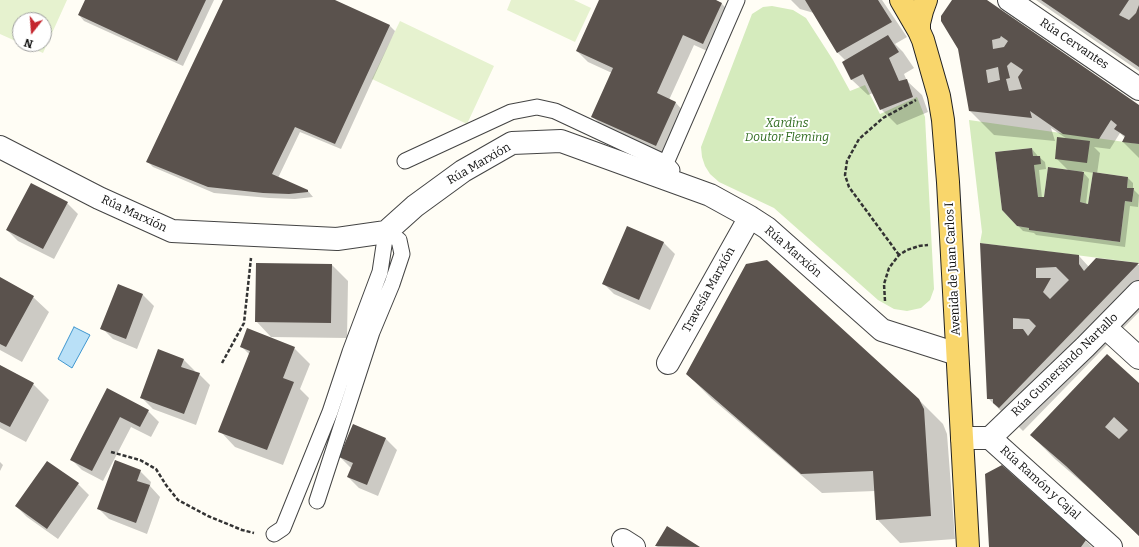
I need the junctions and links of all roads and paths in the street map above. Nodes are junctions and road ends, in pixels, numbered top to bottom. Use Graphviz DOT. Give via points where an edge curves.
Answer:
graph roads {
  1 [pos="737,0"];
  2 [pos="901,0"];
  3 [pos="926,0"];
  4 [pos="1009,0"];
  5 [pos="919,31"];
  6 [pos="1139,89"];
  7 [pos="917,100"];
  8 [pos="0,147"];
  9 [pos="405,161"];
  10 [pos="666,163"];
  11 [pos="684,185"];
  12 [pos="750,216"];
  13 [pos="386,232"];
  14 [pos="254,236"];
  15 [pos="931,245"];
  16 [pos="899,255"];
  17 [pos="1139,292"];
  18 [pos="885,303"];
  19 [pos="1105,327"];
  20 [pos="957,354"];
  21 [pos="1139,358"];
  22 [pos="222,363"];
  23 [pos="668,363"];
  24 [pos="962,438"];
  25 [pos="990,438"];
  26 [pos="111,452"];
  27 [pos="317,501"];
  28 [pos="274,534"];
  29 [pos="968,547"];
  30 [pos="1111,547"];
  1 -- 10 [label="lane"];
  2 -- 5 [label="main road, Avenida de Juan Carlos I"];
  3 -- 5 [label="main road"];
  4 -- 6 [label="street, Rúa Cervantes"];
  5 -- 20 [label="main road, Avenida de Juan Carlos I" via="938,89 943,120"];
  7 -- 16 [label="path" via="883,118 859,139 847,161 845,175 849,187"];
  8 -- 14 [label="street, Rúa Marxión" via="99,198 172,231"];
  9 -- 10 [label="lane" via="511,112 537,107 555,111"];
  10 -- 11 [label="lane"];
  11 -- 12 [label="street, Rúa Marxión" via="710,195"];
  11 -- 13 [label="street, Rúa Marxión" via="561,141 512,143 462,171 415,206"];
  12 -- 20 [label="street, Rúa Marxión" via="767,228 882,330"];
  12 -- 23 [label="street, Travesía Marxión"];
  13 -- 14 [label="street, Rúa Marxión" via="337,239"];
  13 -- 27 [label="lane" via="399,240 402,254 372,332"];
  13 -- 28 [label="lane" via="380,272 330,412 283,528"];
  14 -- 22 [label="path" via="244,323"];
  15 -- 16 [label="path" via="907,250"];
  16 -- 18 [label="path" via="890,268 884,284"];
  17 -- 19 [label="street, Rúa Gumersindo Nartallo"];
  19 -- 21 [label="street"];
  19 -- 25 [label="street, Rúa Gumersindo Nartallo"];
  20 -- 24 [label="main road, Avenida de Juan Carlos I"];
  24 -- 25 [label="street, Rúa Ramón y Cajal"];
  24 -- 29 [label="main road, Avenida de Juan Carlos I"];
  25 -- 30 [label="street, Rúa Ramón y Cajal"];
  26 -- 28 [label="path" via="140,460 156,469 178,500 208,516 242,530 261,535"];
}
